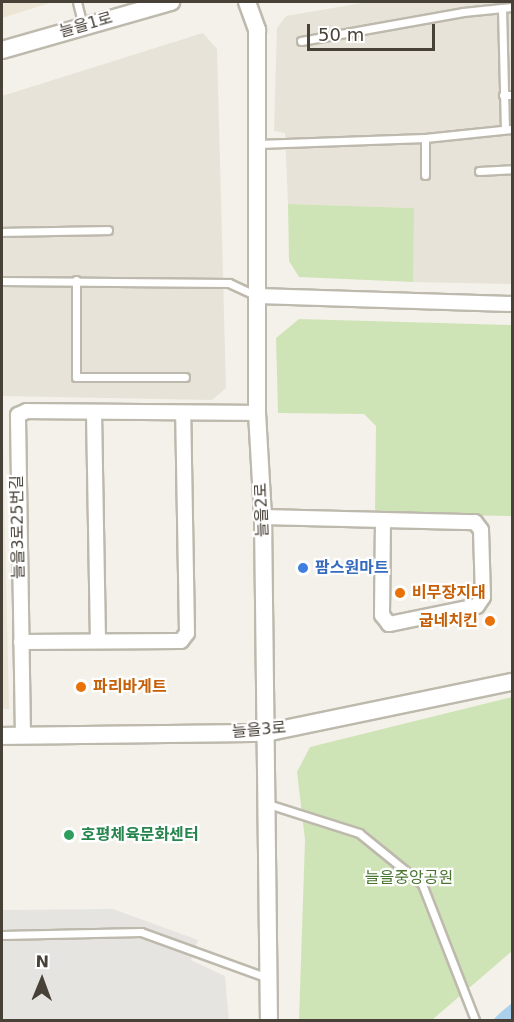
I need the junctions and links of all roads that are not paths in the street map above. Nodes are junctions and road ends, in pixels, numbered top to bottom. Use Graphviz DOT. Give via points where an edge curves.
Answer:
graph roads {
  1 [pos="77,2"];
  2 [pos="171,2"];
  3 [pos="247,2"];
  4 [pos="513,7"];
  5 [pos="502,8"];
  6 [pos="83,26"];
  7 [pos="301,41"];
  8 [pos="2,50"];
  9 [pos="503,95"];
  10 [pos="513,95"];
  11 [pos="509,129"];
  12 [pos="425,138"];
  13 [pos="258,144"];
  14 [pos="513,169"];
  15 [pos="479,171"];
  16 [pos="425,175"];
  17 [pos="108,230"];
  18 [pos="2,232"];
  19 [pos="76,280"];
  20 [pos="2,281"];
  21 [pos="258,296"];
  22 [pos="513,304"];
  23 [pos="185,377"];
  24 [pos="94,412"];
  25 [pos="183,413"];
  26 [pos="257,413"];
  27 [pos="263,517"];
  28 [pos="382,520"];
  29 [pos="98,641"];
  30 [pos="21,642"];
  31 [pos="513,682"];
  32 [pos="265,733"];
  33 [pos="2,736"];
  34 [pos="23,736"];
  35 [pos="266,803"];
  36 [pos="2,936"];
  37 [pos="268,978"];
  38 [pos="268,1020"];
  39 [pos="476,1020"];
  1 -- 6 [label="lane"];
  2 -- 6 [label="street, 늘을1로"];
  3 -- 13 [label="street, 늘을2로" via="257,30"];
  4 -- 5 [label="lane"];
  5 -- 7 [label="lane"];
  5 -- 9 [label="lane"];
  6 -- 8 [label="street, 늘을1로"];
  9 -- 10 [label="lane"];
  9 -- 11 [label="lane"];
  11 -- 12 [label="lane"];
  12 -- 13 [label="lane"];
  12 -- 16 [label="lane"];
  13 -- 21 [label="street, 늘을2로"];
  14 -- 15 [label="lane"];
  17 -- 18 [label="lane"];
  19 -- 20 [label="lane"];
  19 -- 21 [label="lane" via="229,283"];
  19 -- 23 [label="lane" via="76,377"];
  21 -- 22 [label="street"];
  21 -- 26 [label="street, 늘을2로"];
  24 -- 25 [label="street, 늘을3로25번길"];
  24 -- 29 [label="street"];
  24 -- 30 [label="street, 늘을3로25번길" via="27,411 18,415"];
  25 -- 26 [label="street, 늘을3로25번길"];
  25 -- 29 [label="street" via="187,633 180,641"];
  26 -- 27 [label="street, 늘을2로"];
  27 -- 28 [label="street"];
  27 -- 32 [label="street, 늘을2로"];
  28 -- 28 [label="street" via="475,522 482,530 483,597 477,606 389,624 382,615"];
  29 -- 30 [label="street"];
  30 -- 34 [label="street, 늘을3로25번길"];
  31 -- 32 [label="street, 늘을3로"];
  32 -- 34 [label="street, 늘을3로"];
  32 -- 35 [label="street, 늘을2로"];
  33 -- 34 [label="street, 늘을3로"];
  35 -- 37 [label="street, 늘을2로"];
  35 -- 39 [label="lane" via="359,833 422,884"];
  36 -- 37 [label="lane" via="141,932"];
  37 -- 38 [label="street, 늘을2로"];
}
